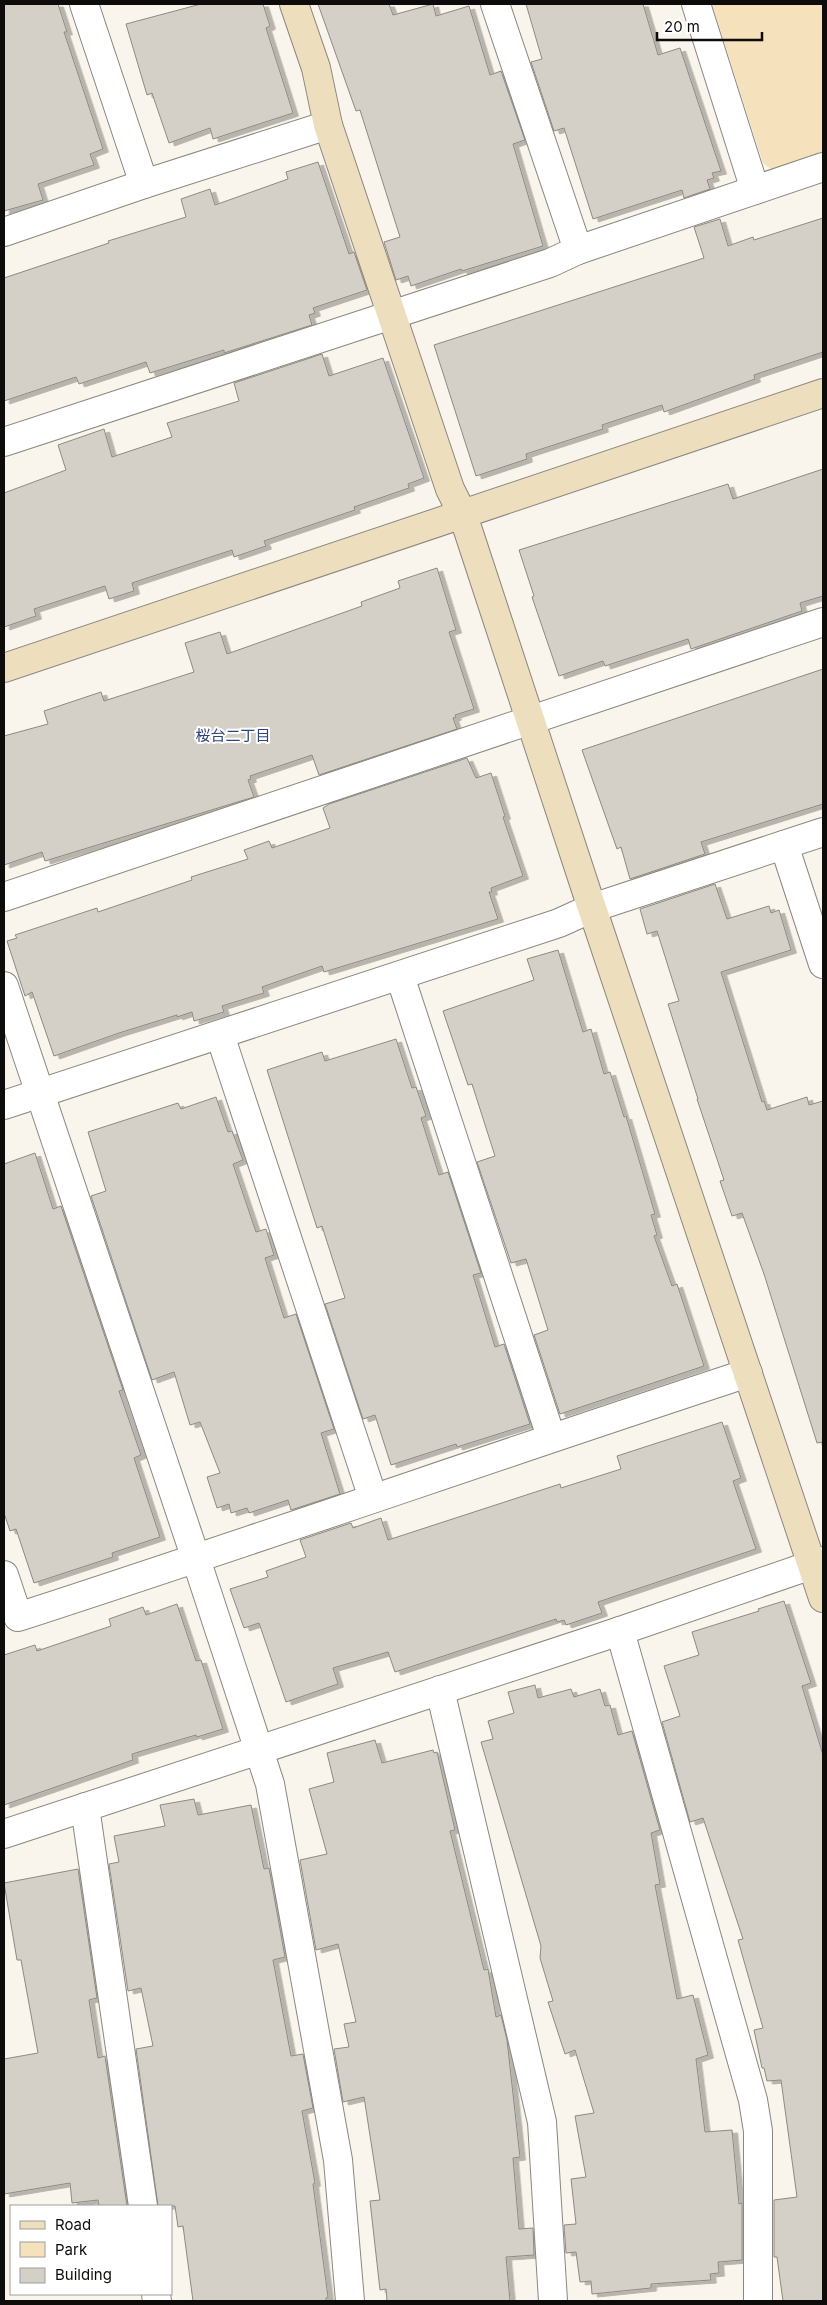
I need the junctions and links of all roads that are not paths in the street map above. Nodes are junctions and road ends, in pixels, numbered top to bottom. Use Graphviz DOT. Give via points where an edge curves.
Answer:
graph roads {
  1 [pos="84,4"];
  2 [pos="294,4"];
  3 [pos="495,4"];
  4 [pos="696,4"];
  5 [pos="328,125"];
  6 [pos="823,167"];
  7 [pos="144,184"];
  8 [pos="756,190"];
  9 [pos="4,232"];
  10 [pos="578,250"];
  11 [pos="392,315"];
  12 [pos="823,393"];
  13 [pos="4,442"];
  14 [pos="463,515"];
  15 [pos="823,622"];
  16 [pos="4,668"];
  17 [pos="530,719"];
  18 [pos="823,832"];
  19 [pos="784,845"];
  20 [pos="4,897"];
  21 [pos="592,908"];
  22 [pos="823,964"];
  23 [pos="400,976"];
  24 [pos="4,986"];
  25 [pos="220,1035"];
  26 [pos="39,1094"];
  27 [pos="4,1105"];
  28 [pos="748,1373"];
  29 [pos="551,1437"];
  30 [pos="373,1498"];
  31 [pos="196,1559"];
  32 [pos="818,1562"];
  33 [pos="4,1575"];
  34 [pos="823,1598"];
  35 [pos="620,1631"];
  36 [pos="440,1690"];
  37 [pos="258,1749"];
  38 [pos="85,1807"];
  39 [pos="4,1834"];
  40 [pos="143,2205"];
  41 [pos="350,2301"];
  42 [pos="553,2301"];
  43 [pos="758,2301"];
  1 -- 7 [label="street"];
  2 -- 5 [label="street" via="316,68"];
  3 -- 10 [label="street"];
  4 -- 8 [label="street"];
  5 -- 7 [label="street"];
  5 -- 11 [label="street"];
  6 -- 8 [label="street"];
  7 -- 9 [label="street"];
  8 -- 10 [label="street"];
  10 -- 11 [label="street" via="550,263"];
  11 -- 13 [label="street"];
  11 -- 14 [label="street" via="450,489"];
  12 -- 14 [label="street"];
  14 -- 16 [label="street"];
  14 -- 17 [label="street"];
  15 -- 17 [label="street"];
  17 -- 20 [label="street"];
  17 -- 21 [label="street"];
  18 -- 19 [label="street"];
  19 -- 21 [label="street"];
  19 -- 22 [label="street"];
  21 -- 23 [label="street" via="559,923"];
  21 -- 28 [label="street"];
  23 -- 25 [label="street"];
  23 -- 29 [label="street"];
  24 -- 26 [label="street"];
  25 -- 26 [label="street"];
  25 -- 30 [label="street"];
  26 -- 27 [label="street"];
  26 -- 31 [label="street"];
  28 -- 29 [label="street"];
  28 -- 32 [label="street"];
  29 -- 30 [label="street"];
  30 -- 31 [label="street"];
  31 -- 33 [label="street" via="18,1617"];
  31 -- 37 [label="street"];
  32 -- 34 [label="street"];
  32 -- 35 [label="street"];
  35 -- 36 [label="street"];
  35 -- 43 [label="street" via="753,2100 758,2132"];
  36 -- 37 [label="street"];
  36 -- 42 [label="street" via="542,2122"];
  37 -- 38 [label="street"];
  37 -- 41 [label="street" via="270,1784 338,2160"];
  38 -- 39 [label="street"];
  38 -- 40 [label="street"];
}
